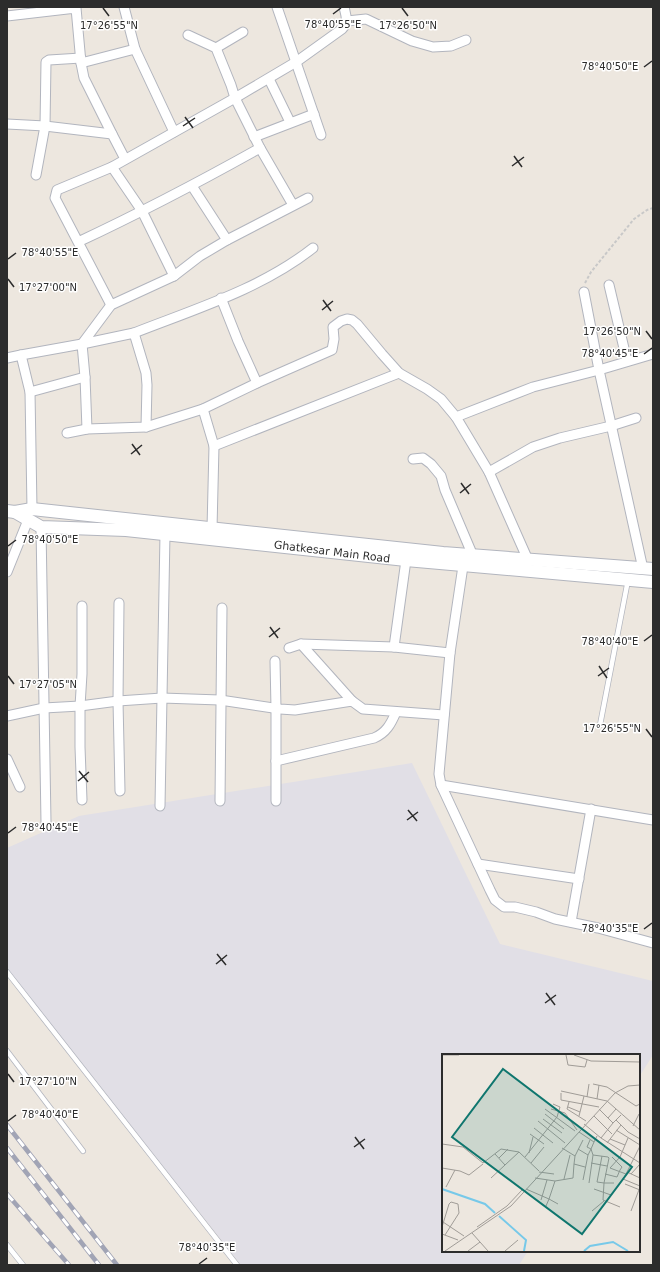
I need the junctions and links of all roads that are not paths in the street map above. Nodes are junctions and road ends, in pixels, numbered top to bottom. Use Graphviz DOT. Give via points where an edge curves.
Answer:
graph roads {
  1 [pos="78,7"];
  2 [pos="124,7"];
  3 [pos="277,7"];
  4 [pos="344,7"];
  5 [pos="55,9"];
  6 [pos="7,16"];
  7 [pos="347,21"];
  8 [pos="243,32"];
  9 [pos="188,34"];
  10 [pos="466,40"];
  11 [pos="216,48"];
  12 [pos="135,49"];
  13 [pos="81,60"];
  14 [pos="296,62"];
  15 [pos="269,79"];
  16 [pos="235,98"];
  17 [pos="314,114"];
  18 [pos="290,122"];
  19 [pos="7,124"];
  20 [pos="45,126"];
  21 [pos="174,132"];
  22 [pos="112,134"];
  23 [pos="321,135"];
  24 [pos="254,137"];
  25 [pos="260,148"];
  26 [pos="125,160"];
  27 [pos="112,167"];
  28 [pos="36,175"];
  29 [pos="192,186"];
  30 [pos="308,198"];
  31 [pos="293,206"];
  32 [pos="142,211"];
  33 [pos="227,240"];
  34 [pos="78,242"];
  35 [pos="313,248"];
  36 [pos="174,276"];
  37 [pos="609,285"];
  38 [pos="584,292"];
  39 [pos="221,298"];
  40 [pos="111,305"];
  41 [pos="134,333"];
  42 [pos="82,344"];
  43 [pos="653,354"];
  44 [pos="22,355"];
  45 [pos="7,358"];
  46 [pos="627,361"];
  47 [pos="599,370"];
  48 [pos="399,372"];
  49 [pos="85,377"];
  50 [pos="257,383"];
  51 [pos="30,392"];
  52 [pos="202,409"];
  53 [pos="456,417"];
  54 [pos="636,418"];
  55 [pos="611,426"];
  56 [pos="146,427"];
  57 [pos="87,429"];
  58 [pos="67,433"];
  59 [pos="214,446"];
  60 [pos="413,459"];
  61 [pos="489,472"];
  62 [pos="11,512"];
  63 [pos="30,514"];
  64 [pos="41,527"];
  65 [pos="165,534"];
  66 [pos="212,534"];
  67 [pos="473,556"];
  68 [pos="406,560"];
  69 [pos="528,560"];
  70 [pos="463,566"];
  71 [pos="648,569"];
  72 [pos="7,572"];
  73 [pos="628,580"];
  74 [pos="648,582"];
  75 [pos="119,603"];
  76 [pos="82,606"];
  77 [pos="222,608"];
  78 [pos="301,644"];
  79 [pos="394,647"];
  80 [pos="289,648"];
  81 [pos="450,653"];
  82 [pos="275,661"];
  83 [pos="162,698"];
  84 [pos="220,700"];
  85 [pos="118,701"];
  86 [pos="352,701"];
  87 [pos="80,706"];
  88 [pos="44,708"];
  89 [pos="276,708"];
  90 [pos="396,712"];
  91 [pos="444,715"];
  92 [pos="7,716"];
  93 [pos="600,725"];
  94 [pos="7,759"];
  95 [pos="276,761"];
  96 [pos="441,785"];
  97 [pos="20,787"];
  98 [pos="120,791"];
  99 [pos="82,800"];
  100 [pos="276,800"];
  101 [pos="220,801"];
  102 [pos="160,806"];
  103 [pos="591,809"];
  104 [pos="653,820"];
  105 [pos="46,822"];
  106 [pos="478,864"];
  107 [pos="579,879"];
  108 [pos="571,922"];
  109 [pos="653,943"];
  110 [pos="7,972"];
  111 [pos="7,1051"];
  112 [pos="83,1151"];
  113 [pos="7,1245"];
  114 [pos="23,1265"];
  115 [pos="237,1265"];
  1 -- 5 [label="street"];
  1 -- 13 [label="street"];
  2 -- 12 [label="street"];
  3 -- 14 [label="street"];
  4 -- 7 [label="street"];
  5 -- 6 [label="street"];
  7 -- 10 [label="street" via="366,19 412,41 433,47 450,46"];
  7 -- 14 [label="street" via="342,29"];
  8 -- 11 [label="street"];
  9 -- 11 [label="street"];
  11 -- 16 [label="street"];
  12 -- 13 [label="street"];
  12 -- 21 [label="street"];
  13 -- 20 [label="street" via="46,62"];
  13 -- 22 [label="street" via="84,78"];
  14 -- 15 [label="street"];
  14 -- 17 [label="street"];
  15 -- 16 [label="street"];
  15 -- 18 [label="street"];
  16 -- 21 [label="street"];
  16 -- 24 [label="street"];
  17 -- 18 [label="street"];
  17 -- 23 [label="street"];
  18 -- 24 [label="street"];
  19 -- 20 [label="street"];
  20 -- 22 [label="street"];
  20 -- 28 [label="street"];
  21 -- 26 [label="street"];
  22 -- 26 [label="street"];
  24 -- 25 [label="street"];
  25 -- 29 [label="street"];
  25 -- 31 [label="street"];
  26 -- 27 [label="street"];
  27 -- 32 [label="street"];
  27 -- 34 [label="street" via="57,190 55,198"];
  29 -- 32 [label="street"];
  29 -- 33 [label="street"];
  30 -- 31 [label="street"];
  31 -- 33 [label="street"];
  32 -- 34 [label="street"];
  32 -- 36 [label="street"];
  33 -- 36 [label="street"];
  34 -- 40 [label="street"];
  35 -- 39 [label="street" via="277,272"];
  36 -- 40 [label="street"];
  37 -- 46 [label="street"];
  38 -- 47 [label="street"];
  39 -- 41 [label="street"];
  39 -- 50 [label="street"];
  40 -- 42 [label="street"];
  41 -- 42 [label="street"];
  41 -- 56 [label="street" via="146,374"];
  42 -- 44 [label="street"];
  42 -- 49 [label="street"];
  43 -- 46 [label="street"];
  44 -- 45 [label="street"];
  44 -- 51 [label="street"];
  46 -- 47 [label="street"];
  47 -- 53 [label="street" via="533,387"];
  47 -- 55 [label="street"];
  48 -- 50 [label="street" via="357,324 347,319 333,327 332,350"];
  48 -- 53 [label="street" via="441,399"];
  48 -- 59 [label="street"];
  49 -- 51 [label="street"];
  49 -- 57 [label="street"];
  50 -- 52 [label="street"];
  51 -- 63 [label="street"];
  52 -- 56 [label="street"];
  52 -- 59 [label="street"];
  53 -- 61 [label="street"];
  54 -- 55 [label="street"];
  55 -- 61 [label="street" via="533,447"];
  55 -- 71 [label="street"];
  56 -- 57 [label="street"];
  57 -- 58 [label="street"];
  59 -- 66 [label="street"];
  60 -- 67 [label="street" via="423,458 441,476"];
  61 -- 69 [label="street"];
  62 -- 63 [label="main road, Ghatkesar Main Road"];
  63 -- 64 [label="main road, Ghatkesar Main Road"];
  63 -- 66 [label="main road, Ghatkesar Main Road"];
  63 -- 72 [label="street"];
  64 -- 65 [label="main road, Ghatkesar Main Road"];
  64 -- 88 [label="street"];
  65 -- 66 [label="main road, Ghatkesar Main Road"];
  65 -- 83 [label="street"];
  66 -- 67 [label="main road, Ghatkesar Main Road"];
  66 -- 68 [label="main road, Ghatkesar Main Road"];
  67 -- 69 [label="main road, Ghatkesar Main Road"];
  68 -- 70 [label="main road, Ghatkesar Main Road"];
  68 -- 79 [label="street"];
  69 -- 71 [label="main road, Ghatkesar Main Road"];
  70 -- 73 [label="main road, Ghatkesar Main Road"];
  70 -- 81 [label="street"];
  71 -- 74 [label="main road"];
  73 -- 74 [label="main road, Ghatkesar Main Road"];
  73 -- 93 [label="lane"];
  75 -- 85 [label="street"];
  76 -- 87 [label="street"];
  77 -- 84 [label="street"];
  78 -- 79 [label="street"];
  78 -- 80 [label="street"];
  78 -- 86 [label="street"];
  79 -- 81 [label="street"];
  81 -- 91 [label="street"];
  82 -- 89 [label="street"];
  83 -- 84 [label="street"];
  83 -- 85 [label="street"];
  83 -- 102 [label="street"];
  84 -- 89 [label="street"];
  84 -- 101 [label="street"];
  85 -- 87 [label="street"];
  85 -- 98 [label="street"];
  86 -- 89 [label="street" via="295,710"];
  86 -- 90 [label="street" via="363,709"];
  87 -- 88 [label="street"];
  87 -- 99 [label="street"];
  88 -- 92 [label="street"];
  88 -- 105 [label="street"];
  89 -- 95 [label="street"];
  90 -- 91 [label="street"];
  90 -- 95 [label="street" via="380,736"];
  91 -- 96 [label="street" via="439,774"];
  94 -- 97 [label="street"];
  95 -- 100 [label="street"];
  96 -- 103 [label="street"];
  96 -- 106 [label="street"];
  103 -- 104 [label="street"];
  103 -- 107 [label="street"];
  106 -- 107 [label="street"];
  106 -- 108 [label="street" via="495,900 504,907 515,907"];
  107 -- 108 [label="street"];
  108 -- 109 [label="street"];
  110 -- 115 [label="lane"];
  111 -- 112 [label="lane"];
  113 -- 114 [label="lane"];
}
